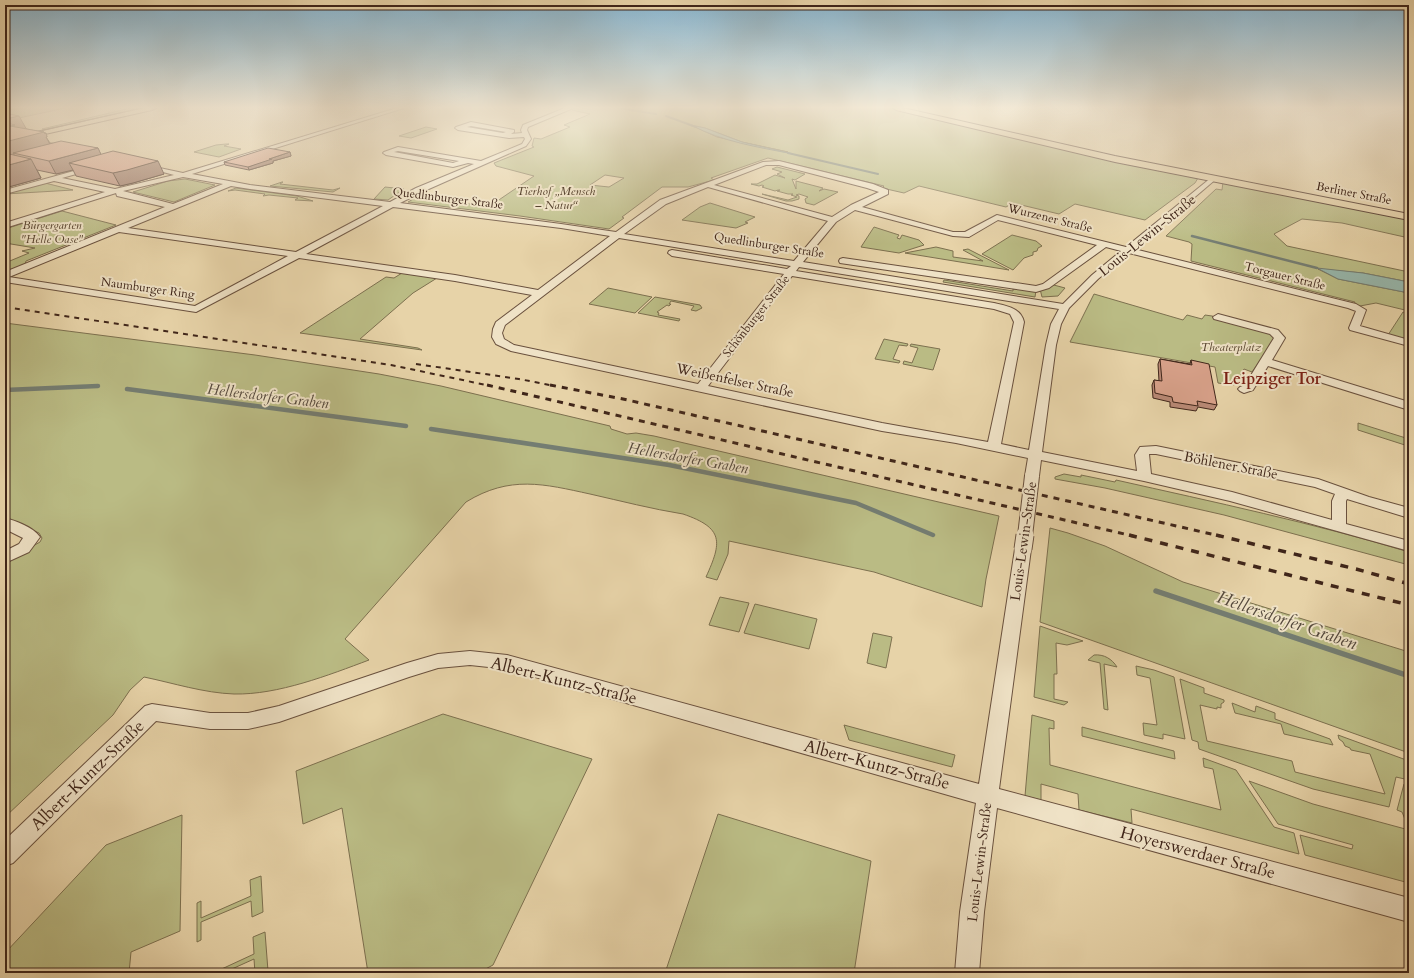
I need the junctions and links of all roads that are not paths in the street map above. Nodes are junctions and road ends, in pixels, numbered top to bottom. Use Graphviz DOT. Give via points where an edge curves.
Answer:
graph roads {
  1 [pos="252,154"];
  2 [pos="390,154"];
  3 [pos="425,154"];
  4 [pos="503,154"];
  5 [pos="1092,154"];
  6 [pos="467,161"];
  7 [pos="136,163"];
  8 [pos="481,163"];
  9 [pos="98,167"];
  10 [pos="40,175"];
  11 [pos="183,175"];
  12 [pos="56,178"];
  13 [pos="1214,178"];
  14 [pos="232,183"];
  15 [pos="707,185"];
  16 [pos="119,190"];
  17 [pos="5,192"];
  18 [pos="391,204"];
  19 [pos="174,207"];
  20 [pos="854,207"];
  21 [pos="1409,217"];
  22 [pos="833,220"];
  23 [pos="5,226"];
  24 [pos="627,227"];
  25 [pos="119,229"];
  26 [pos="653,231"];
  27 [pos="617,235"];
  28 [pos="607,242"];
  29 [pos="1104,244"];
  30 [pos="1128,249"];
  31 [pos="790,253"];
  32 [pos="298,255"];
  33 [pos="808,255"];
  34 [pos="833,259"];
  35 [pos="798,263"];
  36 [pos="790,272"];
  37 [pos="5,275"];
  38 [pos="5,279"];
  39 [pos="1039,288"];
  40 [pos="540,294"];
  41 [pos="1065,306"];
  42 [pos="1218,317"];
  43 [pos="1409,343"];
  44 [pos="1266,362"];
  45 [pos="700,389"];
  46 [pos="1244,389"];
  47 [pos="1409,406"];
  48 [pos="994,446"];
  49 [pos="1035,454"];
  50 [pos="1144,477"];
  51 [pos="1343,492"];
  52 [pos="1409,513"];
  53 [pos="5,523"];
  54 [pos="1339,526"];
  55 [pos="1409,546"];
  56 [pos="5,558"];
  57 [pos="987,795"];
  58 [pos="5,855"];
  59 [pos="1409,910"];
  60 [pos="967,973"];
  1 -- 11 [label="street"];
  2 -- 6 [label="street" via="452,165"];
  3 -- 6 [label="street"];
  4 -- 8 [label="street, Naumburger Ring"];
  5 -- 13 [label="main road, Berliner Straße"];
  6 -- 8 [label="street"];
  7 -- 11 [label="street, Quedlinburger Straße"];
  8 -- 18 [label="street, Naumburger Ring"];
  9 -- 12 [label="street"];
  10 -- 12 [label="street"];
  11 -- 14 [label="street, Quedlinburger Straße"];
  11 -- 16 [label="street"];
  12 -- 16 [label="street" via="105,190"];
  12 -- 17 [label="street"];
  13 -- 21 [label="main road, Berliner Straße"];
  13 -- 30 [label="street, Louis-Lewin-Straße"];
  14 -- 18 [label="street, Quedlinburger Straße"];
  14 -- 19 [label="street"];
  15 -- 20 [label="street, Schönburger Straße" via="774,162 885,191"];
  15 -- 22 [label="street"];
  15 -- 24 [label="street, Weißenfelser Straße" via="663,202"];
  16 -- 19 [label="street" via="120,194"];
  16 -- 23 [label="street"];
  18 -- 27 [label="street, Quedlinburger Straße"];
  18 -- 32 [label="street, Naumburger Ring"];
  19 -- 25 [label="street"];
  20 -- 22 [label="street, Schönburger Straße"];
  20 -- 29 [label="street, Wurzener Straße" via="954,234 966,235 997,217"];
  22 -- 33 [label="street, Schönburger Straße"];
  24 -- 26 [label="street"];
  24 -- 27 [label="street, Weißenfelser Straße"];
  25 -- 32 [label="street"];
  25 -- 37 [label="street"];
  27 -- 28 [label="street, Weißenfelser Straße"];
  27 -- 35 [label="street, Quedlinburger Straße"];
  28 -- 36 [label="street, Quedlinburger Straße"];
  28 -- 40 [label="street, Weißenfelser Straße"];
  29 -- 30 [label="street, Wurzener Straße"];
  29 -- 39 [label="street, Louis-Lewin-Straße" via="1046,286"];
  30 -- 41 [label="street, Louis-Lewin-Straße"];
  30 -- 43 [label="street, Torgauer Straße" via="1356,307 1361,313 1354,328"];
  31 -- 33 [label="street, Quedlinburger Straße"];
  32 -- 38 [label="street, Naumburger Ring" via="196,309"];
  32 -- 40 [label="street" via="417,272"];
  33 -- 35 [label="street, Schönburger Straße"];
  34 -- 39 [label="street, Quedlinburger Straße" via="1023,288"];
  35 -- 36 [label="street, Schönburger Straße"];
  35 -- 41 [label="street, Quedlinburger Straße"];
  36 -- 45 [label="street, Schönburger Straße"];
  36 -- 48 [label="street, Quedlinburger Straße" via="994,306 1014,313 1019,322"];
  40 -- 45 [label="street, Weißenfelser Straße" via="500,324 496,333 501,343 511,348"];
  41 -- 49 [label="street, Louis-Lewin-Straße" via="1056,324 1051,344"];
  42 -- 44 [label="street" via="1278,335 1280,338"];
  44 -- 46 [label="street" via="1249,388"];
  44 -- 47 [label="street"];
  45 -- 48 [label="street, Weißenfelser Straße" via="882,428"];
  48 -- 49 [label="street, Weißenfelser Straße"];
  49 -- 50 [label="street"];
  49 -- 57 [label="street, Louis-Lewin-Straße, bridge"];
  50 -- 51 [label="street, Böhlener Straße" via="1142,455 1145,450 1175,453 1293,477"];
  50 -- 54 [label="street" via="1232,497"];
  51 -- 52 [label="street, Böhlener Straße"];
  51 -- 54 [label="street" via="1339,501"];
  53 -- 56 [label="street" via="32,537 24,548"];
  54 -- 55 [label="street"];
  57 -- 58 [label="street, Albert-Kuntz-Straße" via="507,662 470,658 438,661 407,670 257,720 202,720 152,712"];
  57 -- 59 [label="street, Hoyerswerdaer Straße"];
  57 -- 60 [label="street, Louis-Lewin-Straße"];
}
